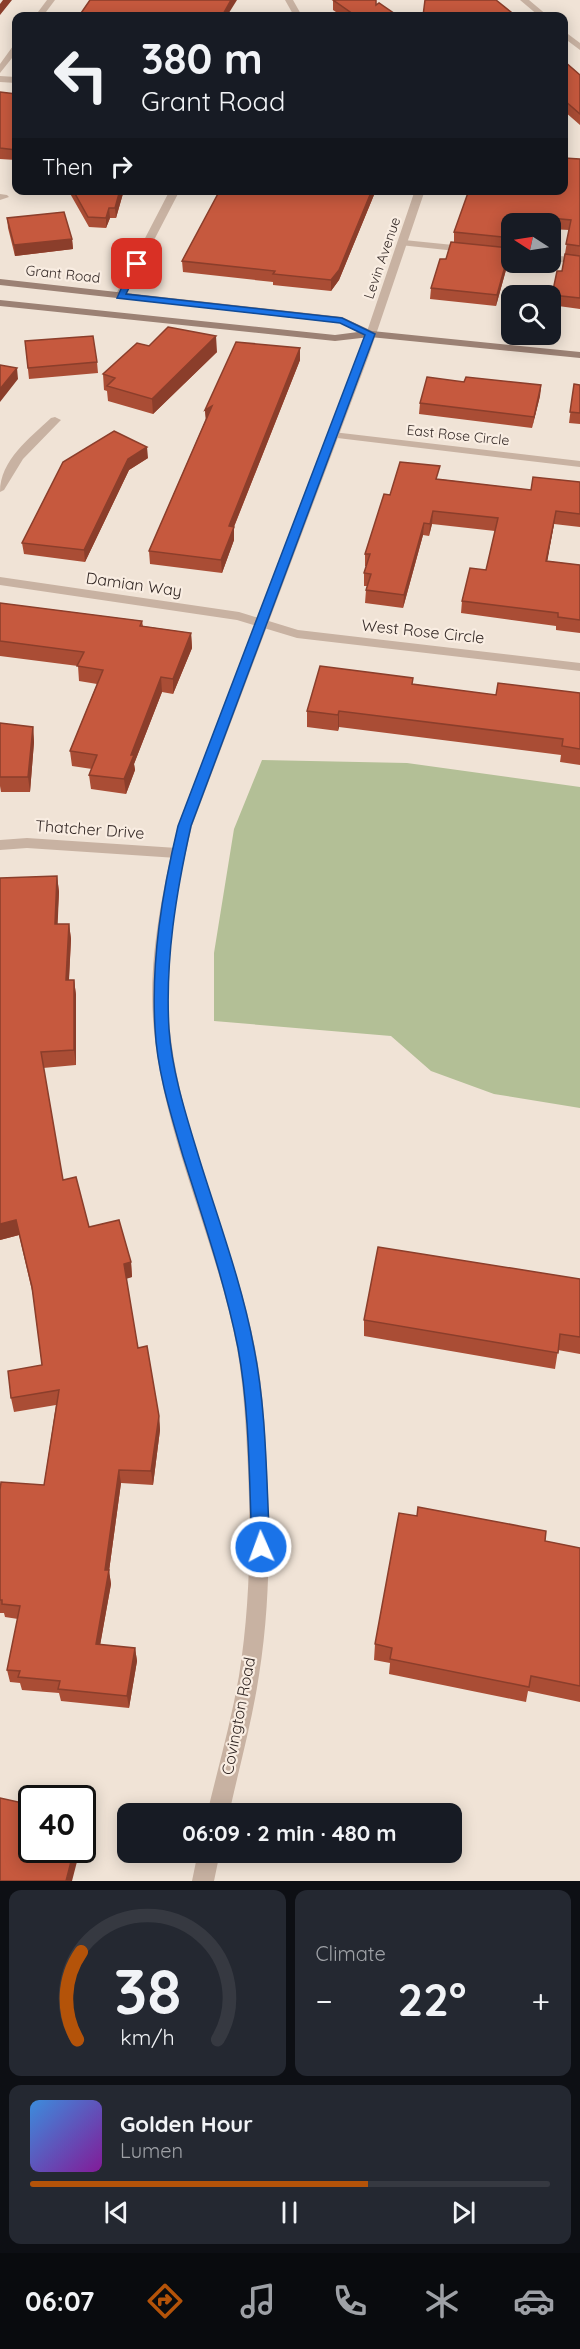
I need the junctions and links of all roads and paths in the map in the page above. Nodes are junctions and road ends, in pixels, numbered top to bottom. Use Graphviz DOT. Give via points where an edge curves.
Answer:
graph roads {
  1 [pos="524,0"];
  2 [pos="539,12"];
  3 [pos="568,37"];
  4 [pos="580,47"];
  5 [pos="12,54"];
  6 [pos="0,70"];
  7 [pos="173,195"];
  8 [pos="418,195"];
  9 [pos="404,243"];
  10 [pos="501,253"];
  11 [pos="561,259"];
  12 [pos="580,261"];
  13 [pos="0,282"];
  14 [pos="120,296"];
  15 [pos="0,303"];
  16 [pos="370,334"];
  17 [pos="580,355"];
  18 [pos="55,420"];
  19 [pos="333,435"];
  20 [pos="580,464"];
  21 [pos="0,488"];
  22 [pos="0,581"];
  23 [pos="263,623"];
  24 [pos="580,667"];
  25 [pos="0,845"];
  26 [pos="177,853"];
  27 [pos="220,1803"];
  28 [pos="207,1863"];
  29 [pos="203,1881"];
  1 -- 2 [label="street"];
  3 -- 4 [label="street"];
  5 -- 6 [label="street"];
  7 -- 14 [label="street"];
  8 -- 9 [label="street, Levin Avenue"];
  9 -- 10 [label="street"];
  9 -- 16 [label="street, Levin Avenue"];
  11 -- 12 [label="street"];
  13 -- 14 [label="main road, Grant Road"];
  14 -- 16 [label="main road, Grant Road" via="342,320"];
  15 -- 16 [label="main road, Grant Road" via="335,338"];
  16 -- 17 [label="main road, Grant Road"];
  16 -- 19 [label="street, Covington Road"];
  18 -- 21 [label="street" via="18,457"];
  19 -- 20 [label="street, East Rose Circle"];
  19 -- 23 [label="street, Covington Road"];
  22 -- 23 [label="street, Damian Way" via="239,616"];
  23 -- 24 [label="street, West Rose Circle" via="297,634"];
  23 -- 26 [label="street, Covington Road"];
  25 -- 26 [label="street, Thatcher Drive" via="27,843"];
  26 -- 27 [label="street, Covington Road" via="162,959 162,1030 176,1108 246,1348 255,1416 260,1535 249,1675"];
  28 -- 29 [label="street"];
}
